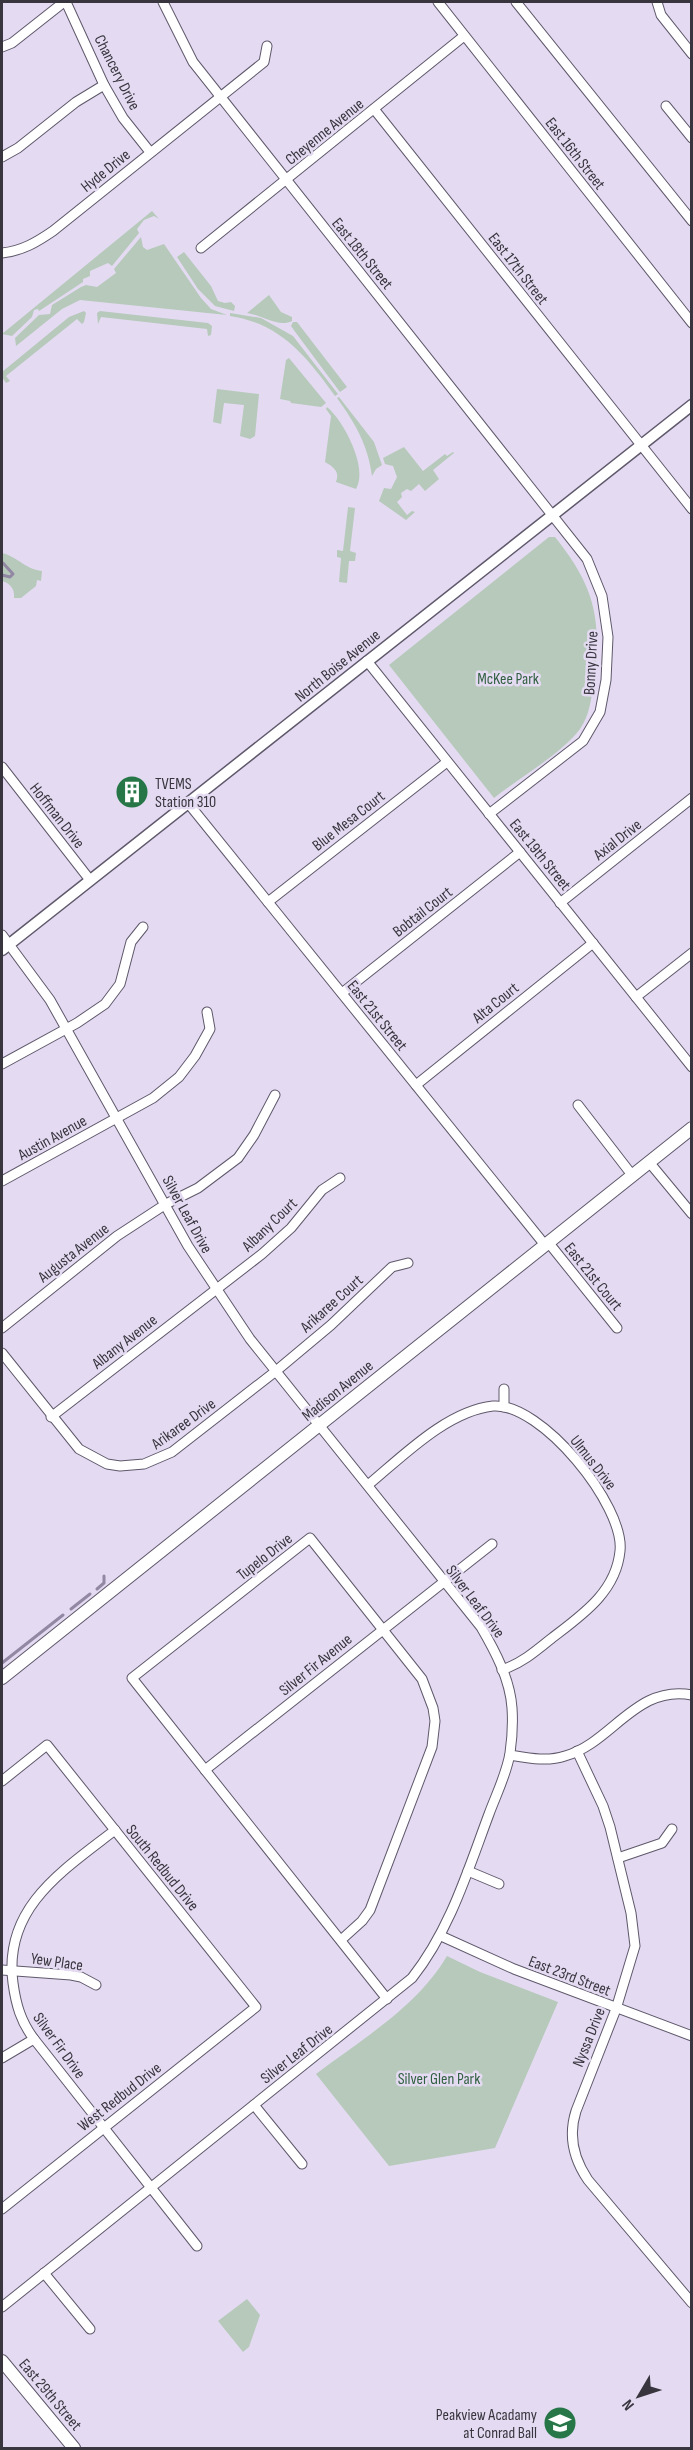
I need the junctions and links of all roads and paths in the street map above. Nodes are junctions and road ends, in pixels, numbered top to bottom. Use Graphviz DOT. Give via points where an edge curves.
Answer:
graph roads {
  1 [pos="65,2"];
  2 [pos="163,2"];
  3 [pos="438,2"];
  4 [pos="516,2"];
  5 [pos="657,2"];
  6 [pos="465,36"];
  7 [pos="267,46"];
  8 [pos="2,47"];
  9 [pos="692,54"];
  10 [pos="104,85"];
  11 [pos="220,97"];
  12 [pos="666,106"];
  13 [pos="374,109"];
  14 [pos="692,138"];
  15 [pos="150,152"];
  16 [pos="2,157"];
  17 [pos="286,180"];
  18 [pos="692,221"];
  19 [pos="201,248"];
  20 [pos="2,253"];
  21 [pos="692,323"];
  22 [pos="692,405"];
  23 [pos="639,446"];
  24 [pos="692,510"];
  25 [pos="552,514"];
  26 [pos="367,661"];
  27 [pos="447,762"];
  28 [pos="2,767"];
  29 [pos="692,798"];
  30 [pos="188,803"];
  31 [pos="489,814"];
  32 [pos="520,852"];
  33 [pos="90,880"];
  34 [pos="268,902"];
  35 [pos="560,903"];
  36 [pos="143,927"];
  37 [pos="4,943"];
  38 [pos="593,943"];
  39 [pos="692,953"];
  40 [pos="342,993"];
  41 [pos="636,997"];
  42 [pos="207,1012"];
  43 [pos="68,1028"];
  44 [pos="2,1064"];
  45 [pos="692,1067"];
  46 [pos="416,1085"];
  47 [pos="274,1095"];
  48 [pos="578,1106"];
  49 [pos="116,1118"];
  50 [pos="692,1128"];
  51 [pos="649,1162"];
  52 [pos="632,1175"];
  53 [pos="340,1178"];
  54 [pos="2,1181"];
  55 [pos="166,1204"];
  56 [pos="692,1214"];
  57 [pos="547,1243"];
  58 [pos="408,1263"];
  59 [pos="215,1289"];
  60 [pos="2,1328"];
  61 [pos="617,1328"];
  62 [pos="2,1353"];
  63 [pos="276,1371"];
  64 [pos="504,1389"];
  65 [pos="504,1407"];
  66 [pos="51,1417"];
  67 [pos="319,1425"];
  68 [pos="120,1466"];
  69 [pos="119,1477"];
  70 [pos="368,1485"];
  71 [pos="492,1544"];
  72 [pos="444,1582"];
  73 [pos="382,1629"];
  74 [pos="502,1670"];
  75 [pos="2,1678"];
  76 [pos="692,1695"];
  77 [pos="577,1751"];
  78 [pos="510,1755"];
  79 [pos="205,1770"];
  80 [pos="2,1781"];
  81 [pos="672,1829"];
  82 [pos="114,1830"];
  83 [pos="618,1858"];
  84 [pos="468,1871"];
  85 [pos="499,1884"];
  86 [pos="441,1936"];
  87 [pos="341,1940"];
  88 [pos="6,1970"];
  89 [pos="96,1985"];
  90 [pos="387,1999"];
  91 [pos="256,2007"];
  92 [pos="616,2009"];
  93 [pos="692,2036"];
  94 [pos="34,2039"];
  95 [pos="2,2058"];
  96 [pos="254,2105"];
  97 [pos="103,2128"];
  98 [pos="302,2164"];
  99 [pos="149,2187"];
  100 [pos="2,2209"];
  101 [pos="197,2246"];
  102 [pos="44,2272"];
  103 [pos="692,2303"];
  104 [pos="2,2307"];
  105 [pos="90,2329"];
  106 [pos="2,2361"];
  107 [pos="74,2448"];
  1 -- 8 [label="street"];
  1 -- 10 [label="street, Chancery Drive"];
  2 -- 11 [label="street, East 18th Street" via="193,62"];
  3 -- 6 [label="street, East 16th Street"];
  4 -- 18 [label="street"];
  5 -- 9 [label="street" via="661,15"];
  6 -- 13 [label="street, Cheyenne Avenue"];
  6 -- 21 [label="street, East 16th Street"];
  7 -- 11 [label="street, Hyde Drive" via="264,62"];
  10 -- 15 [label="street, Chancery Drive" via="123,118"];
  10 -- 16 [label="street"];
  11 -- 15 [label="street, Hyde Drive"];
  11 -- 17 [label="street, East 18th Street"];
  12 -- 14 [label="street"];
  13 -- 17 [label="street, Cheyenne Avenue"];
  13 -- 23 [label="street, East 17th Street"];
  15 -- 20 [label="street, Hyde Drive" via="39,241"];
  17 -- 19 [label="street, Cheyenne Avenue"];
  17 -- 25 [label="street, East 18th Street"];
  22 -- 23 [label="street, North Boise Avenue"];
  23 -- 24 [label="street"];
  23 -- 25 [label="street, North Boise Avenue"];
  25 -- 26 [label="street, North Boise Avenue"];
  25 -- 31 [label="street, Bonny Drive" via="587,559 602,596 608,638 603,700 583,741"];
  26 -- 27 [label="street, East 19th Street"];
  26 -- 30 [label="street, North Boise Avenue"];
  27 -- 31 [label="street, East 19th Street"];
  27 -- 34 [label="street, Blue Mesa Court"];
  28 -- 33 [label="street, Hoffman Drive"];
  29 -- 35 [label="street, Axial Drive"];
  30 -- 33 [label="street, North Boise Avenue"];
  30 -- 34 [label="street, East 21st Street"];
  31 -- 32 [label="street, East 19th Street"];
  32 -- 35 [label="street, East 19th Street"];
  32 -- 40 [label="street, Bobtail Court"];
  33 -- 37 [label="street, North Boise Avenue"];
  34 -- 40 [label="street, East 21st Street"];
  35 -- 38 [label="street, East 19th Street"];
  36 -- 43 [label="street" via="131,942 124,976 110,998"];
  37 -- 43 [label="street, Silver Leaf Drive" via="39,984"];
  38 -- 41 [label="street, East 19th Street"];
  38 -- 46 [label="street, Alta Court"];
  39 -- 41 [label="street"];
  40 -- 46 [label="street, East 21st Street"];
  41 -- 45 [label="street, East 19th Street"];
  42 -- 49 [label="street, Austin Avenue" via="210,1029 188,1068 153,1098"];
  43 -- 44 [label="street"];
  43 -- 49 [label="street, Silver Leaf Drive"];
  46 -- 57 [label="street, East 21st Street"];
  47 -- 55 [label="street, Augusta Avenue" via="238,1158 198,1188"];
  48 -- 52 [label="street"];
  49 -- 54 [label="street, Austin Avenue"];
  49 -- 55 [label="street, Silver Leaf Drive"];
  50 -- 51 [label="main road, Madison Avenue"];
  51 -- 52 [label="main road, Madison Avenue"];
  51 -- 56 [label="street"];
  52 -- 57 [label="main road, Madison Avenue"];
  53 -- 59 [label="street, Albany Court" via="322,1190 298,1220 262,1254"];
  55 -- 59 [label="street, Silver Leaf Drive"];
  55 -- 60 [label="street, Augusta Avenue" via="117,1236"];
  57 -- 61 [label="street, East 21st Court"];
  57 -- 67 [label="main road, Madison Avenue"];
  58 -- 63 [label="street, Arikaree Court" via="392,1267"];
  59 -- 63 [label="street, Silver Leaf Drive"];
  59 -- 66 [label="street, Albany Avenue"];
  62 -- 66 [label="street, Arikaree Drive"];
  63 -- 67 [label="street, Silver Leaf Drive"];
  63 -- 68 [label="street, Arikaree Drive" via="164,1457"];
  64 -- 65 [label="street"];
  65 -- 70 [label="street" via="472,1411 450,1420"];
  65 -- 74 [label="street, Ulmus Drive" via="540,1424 575,1461 606,1502 617,1528 620,1551 610,1582 589,1609 526,1659"];
  66 -- 68 [label="street, Arikaree Drive" via="79,1449 107,1464"];
  67 -- 70 [label="street, Silver Leaf Drive"];
  67 -- 75 [label="main road, Madison Avenue"];
  68 -- 69 [label="street"];
  70 -- 72 [label="street, Silver Leaf Drive"];
  71 -- 72 [label="street, Silver Fir Avenue"];
  72 -- 73 [label="street, Silver Fir Avenue"];
  72 -- 74 [label="street, Silver Leaf Drive" via="481,1627"];
  73 -- 79 [label="street, Silver Fir Avenue"];
  73 -- 79 [label="street, Tupelo Drive" via="310,1538 132,1678"];
  73 -- 87 [label="street, Tupelo Drive" via="422,1679 433,1708 434,1733 370,1910"];
  74 -- 78 [label="street, Silver Leaf Drive" via="512,1708"];
  76 -- 77 [label="street" via="676,1693 635,1707"];
  77 -- 78 [label="street" via="543,1759"];
  77 -- 83 [label="street, Nyssa Drive" via="603,1806"];
  78 -- 84 [label="street, Silver Leaf Drive"];
  79 -- 87 [label="street, Tupelo Drive"];
  80 -- 82 [label="street, South Redbud Drive" via="47,1745"];
  81 -- 83 [label="street" via="662,1844"];
  82 -- 88 [label="street, Silver Fir Drive" via="56,1877 32,1903 20,1924"];
  82 -- 91 [label="street, South Redbud Drive"];
  83 -- 92 [label="street, Nyssa Drive" via="636,1946"];
  84 -- 85 [label="street"];
  84 -- 86 [label="street, Silver Leaf Drive"];
  86 -- 90 [label="street, Silver Leaf Drive" via="411,1978"];
  86 -- 92 [label="street, East 23rd Street"];
  87 -- 90 [label="street, Tupelo Drive"];
  88 -- 89 [label="street, Yew Place" via="71,1975"];
  88 -- 94 [label="street, Silver Fir Drive" via="21,2018"];
  90 -- 96 [label="street, Silver Leaf Drive"];
  91 -- 97 [label="street, West Redbud Drive"];
  92 -- 93 [label="street, East 23rd Street"];
  92 -- 103 [label="street, Nyssa Drive" via="572,2122 574,2153 588,2180"];
  94 -- 95 [label="street"];
  94 -- 97 [label="street, Silver Fir Drive"];
  96 -- 98 [label="street"];
  96 -- 99 [label="street, Silver Leaf Drive"];
  97 -- 99 [label="street, Silver Fir Drive"];
  97 -- 100 [label="street, West Redbud Drive"];
  99 -- 101 [label="street, Silver Fir Drive"];
  99 -- 102 [label="street, Silver Leaf Drive"];
  102 -- 104 [label="street, Silver Leaf Drive"];
  102 -- 105 [label="street"];
  106 -- 107 [label="main road, East 29th Street"];
}
